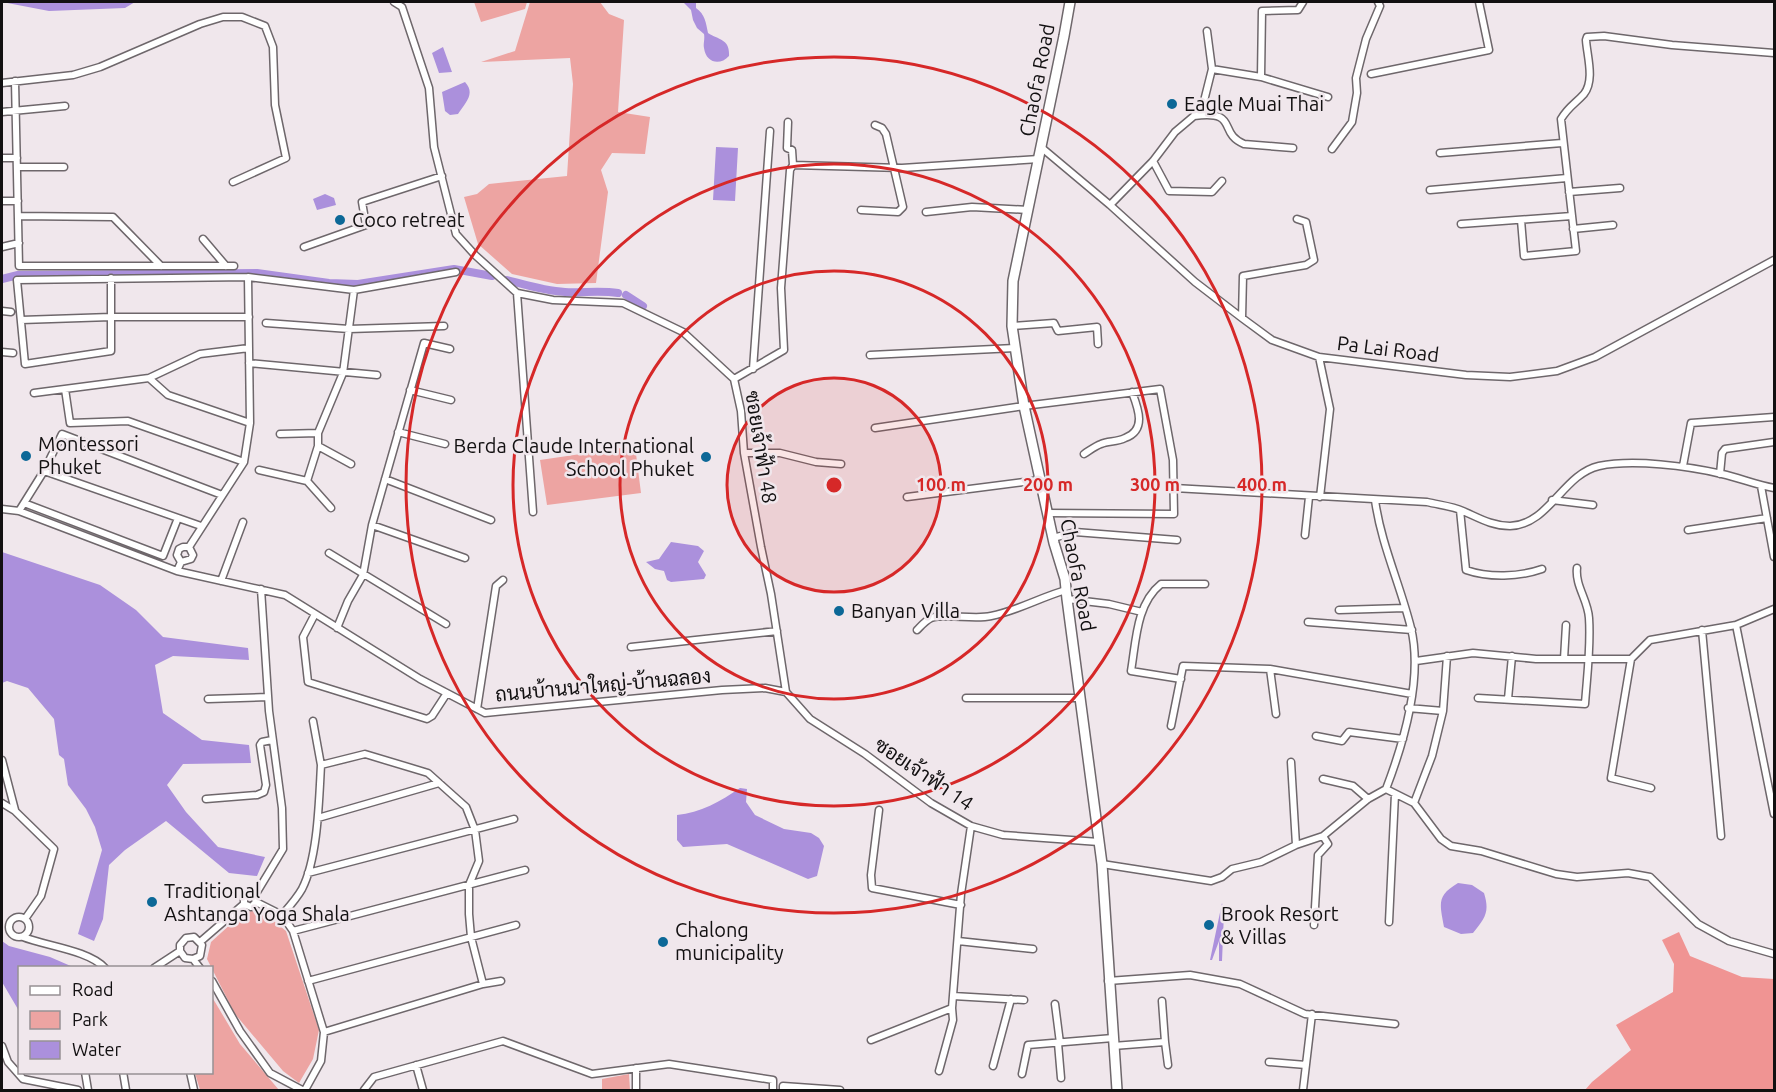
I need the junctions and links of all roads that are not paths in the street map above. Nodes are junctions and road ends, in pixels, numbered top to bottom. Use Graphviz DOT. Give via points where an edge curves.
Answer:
graph roads {
  1 [pos="394,2"];
  2 [pos="1070,2"];
  3 [pos="1303,2"];
  4 [pos="1378,2"];
  5 [pos="1479,2"];
  6 [pos="1207,31"];
  7 [pos="1774,52"];
  8 [pos="1212,69"];
  9 [pos="1371,74"];
  10 [pos="1261,77"];
  11 [pos="15,81"];
  12 [pos="2,82"];
  13 [pos="1328,97"];
  14 [pos="65,106"];
  15 [pos="16,110"];
  16 [pos="2,112"];
  17 [pos="1194,116"];
  18 [pos="788,122"];
  19 [pos="875,125"];
  20 [pos="770,130"];
  21 [pos="1562,143"];
  22 [pos="1293,147"];
  23 [pos="1042,148"];
  24 [pos="1332,149"];
  25 [pos="1440,153"];
  26 [pos="2,158"];
  27 [pos="17,158"];
  28 [pos="1039,159"];
  29 [pos="1153,161"];
  30 [pos="793,165"];
  31 [pos="17,167"];
  32 [pos="64,167"];
  33 [pos="894,168"];
  34 [pos="442,176"];
  35 [pos="1568,178"];
  36 [pos="233,182"];
  37 [pos="1222,182"];
  38 [pos="1620,188"];
  39 [pos="1430,190"];
  40 [pos="1569,192"];
  41 [pos="2,201"];
  42 [pos="18,201"];
  43 [pos="1110,205"];
  44 [pos="861,210"];
  45 [pos="1028,210"];
  46 [pos="926,212"];
  47 [pos="18,216"];
  48 [pos="1572,216"];
  49 [pos="1297,219"];
  50 [pos="1521,220"];
  51 [pos="1461,224"];
  52 [pos="1613,225"];
  53 [pos="1573,229"];
  54 [pos="203,239"];
  55 [pos="19,243"];
  56 [pos="2,247"];
  57 [pos="304,247"];
  58 [pos="1774,260"];
  59 [pos="160,266"];
  60 [pos="226,266"];
  61 [pos="234,266"];
  62 [pos="456,272"];
  63 [pos="248,277"];
  64 [pos="111,278"];
  65 [pos="354,290"];
  66 [pos="517,293"];
  67 [pos="2,310"];
  68 [pos="11,312"];
  69 [pos="111,317"];
  70 [pos="249,317"];
  71 [pos="1242,318"];
  72 [pos="21,320"];
  73 [pos="266,323"];
  74 [pos="444,326"];
  75 [pos="1012,326"];
  76 [pos="349,329"];
  77 [pos="1098,344"];
  78 [pos="249,348"];
  79 [pos="1015,348"];
  80 [pos="450,349"];
  81 [pos="2,352"];
  82 [pos="13,353"];
  83 [pos="870,356"];
  84 [pos="1319,357"];
  85 [pos="249,363"];
  86 [pos="753,369"];
  87 [pos="343,373"];
  88 [pos="377,375"];
  89 [pos="149,378"];
  90 [pos="734,379"];
  91 [pos="65,389"];
  92 [pos="410,390"];
  93 [pos="1132,392"];
  94 [pos="34,393"];
  95 [pos="451,400"];
  96 [pos="1024,406"];
  97 [pos="1774,417"];
  98 [pos="250,423"];
  99 [pos="875,428"];
  100 [pos="398,432"];
  101 [pos="318,433"];
  102 [pos="280,434"];
  103 [pos="1774,442"];
  104 [pos="445,444"];
  105 [pos="318,446"];
  106 [pos="744,453"];
  107 [pos="1084,454"];
  108 [pos="244,462"];
  109 [pos="351,464"];
  110 [pos="841,464"];
  111 [pos="1683,466"];
  112 [pos="259,470"];
  113 [pos="44,471"];
  114 [pos="1720,474"];
  115 [pos="385,479"];
  116 [pos="1040,480"];
  117 [pos="307,481"];
  118 [pos="1761,486"];
  119 [pos="1174,488"];
  120 [pos="1774,488"];
  121 [pos="222,495"];
  122 [pos="907,496"];
  123 [pos="1309,497"];
  124 [pos="1320,497"];
  125 [pos="1375,500"];
  126 [pos="1552,500"];
  127 [pos="24,503"];
  128 [pos="1593,505"];
  129 [pos="331,508"];
  130 [pos="2,509"];
  131 [pos="1460,510"];
  132 [pos="19,511"];
  133 [pos="533,512"];
  134 [pos="1047,513"];
  135 [pos="178,518"];
  136 [pos="1767,518"];
  137 [pos="490,520"];
  138 [pos="243,522"];
  139 [pos="372,525"];
  140 [pos="201,526"];
  141 [pos="1688,530"];
  142 [pos="1305,535"];
  143 [pos="1053,538"];
  144 [pos="1177,540"];
  145 [pos="189,547"];
  146 [pos="329,553"];
  147 [pos="1774,557"];
  148 [pos="465,558"];
  149 [pos="181,562"];
  150 [pos="1577,568"];
  151 [pos="1542,569"];
  152 [pos="177,572"];
  153 [pos="363,575"];
  154 [pos="503,580"];
  155 [pos="222,581"];
  156 [pos="1205,584"];
  157 [pos="261,589"];
  158 [pos="1067,594"];
  159 [pos="1406,608"];
  160 [pos="1774,609"];
  161 [pos="1339,610"];
  162 [pos="1142,612"];
  163 [pos="315,614"];
  164 [pos="1308,622"];
  165 [pos="446,624"];
  166 [pos="1566,625"];
  167 [pos="1736,625"];
  168 [pos="337,628"];
  169 [pos="917,630"];
  170 [pos="1412,630"];
  171 [pos="1702,630"];
  172 [pos="777,631"];
  173 [pos="631,647"];
  174 [pos="1447,656"];
  175 [pos="1512,656"];
  176 [pos="1564,659"];
  177 [pos="1589,659"];
  178 [pos="1631,659"];
  179 [pos="1416,661"];
  180 [pos="1270,669"];
  181 [pos="1181,679"];
  182 [pos="786,692"];
  183 [pos="447,693"];
  184 [pos="1412,694"];
  185 [pos="268,697"];
  186 [pos="966,698"];
  187 [pos="1080,698"];
  188 [pos="1478,698"];
  189 [pos="208,699"];
  190 [pos="1508,699"];
  191 [pos="1408,708"];
  192 [pos="477,709"];
  193 [pos="1443,711"];
  194 [pos="1276,714"];
  195 [pos="313,721"];
  196 [pos="1171,726"];
  197 [pos="1316,736"];
  198 [pos="1403,739"];
  199 [pos="272,740"];
  200 [pos="2,760"];
  201 [pos="1291,762"];
  202 [pos="321,765"];
  203 [pos="1323,779"];
  204 [pos="439,783"];
  205 [pos="1651,788"];
  206 [pos="1386,789"];
  207 [pos="1395,794"];
  208 [pos="206,799"];
  209 [pos="1368,799"];
  210 [pos="2,802"];
  211 [pos="1414,803"];
  212 [pos="879,810"];
  213 [pos="15,811"];
  214 [pos="1774,814"];
  215 [pos="318,818"];
  216 [pos="514,819"];
  217 [pos="971,826"];
  218 [pos="475,830"];
  219 [pos="1323,836"];
  220 [pos="1721,836"];
  221 [pos="1099,842"];
  222 [pos="1296,845"];
  223 [pos="1102,864"];
  224 [pos="525,870"];
  225 [pos="308,873"];
  226 [pos="469,885"];
  227 [pos="255,898"];
  228 [pos="961,905"];
  229 [pos="282,915"];
  230 [pos="25,919"];
  231 [pos="1389,922"];
  232 [pos="2,925"];
  233 [pos="516,925"];
  234 [pos="1314,925"];
  235 [pos="9,928"];
  236 [pos="293,931"];
  237 [pos="23,937"];
  238 [pos="471,937"];
  239 [pos="958,941"];
  240 [pos="200,942"];
  241 [pos="1034,949"];
  242 [pos="180,951"];
  243 [pos="1774,954"];
  244 [pos="193,959"];
  245 [pos="103,966"];
  246 [pos="157,966"];
  247 [pos="198,966"];
  248 [pos="308,981"];
  249 [pos="501,981"];
  250 [pos="1108,981"];
  251 [pos="213,983"];
  252 [pos="483,984"];
  253 [pos="953,996"];
  254 [pos="1011,999"];
  255 [pos="1024,1000"];
  256 [pos="1162,1001"];
  257 [pos="1055,1004"];
  258 [pos="952,1008"];
  259 [pos="1312,1014"];
  260 [pos="1395,1024"];
  261 [pos="324,1032"];
  262 [pos="871,1040"];
  263 [pos="1113,1042"];
  264 [pos="1165,1042"];
  265 [pos="1059,1043"];
  266 [pos="2,1046"];
  267 [pos="1269,1062"];
  268 [pos="416,1065"];
  269 [pos="1168,1065"];
  270 [pos="1306,1065"];
  271 [pos="993,1066"];
  272 [pos="636,1068"];
  273 [pos="939,1071"];
  274 [pos="18,1073"];
  275 [pos="19,1074"];
  276 [pos="85,1074"];
  277 [pos="123,1074"];
  278 [pos="190,1074"];
  279 [pos="1022,1074"];
  280 [pos="1061,1078"];
  281 [pos="78,1090"];
  282 [pos="88,1090"];
  283 [pos="126,1090"];
  284 [pos="194,1090"];
  285 [pos="303,1090"];
  286 [pos="364,1090"];
  287 [pos="423,1090"];
  288 [pos="636,1090"];
  289 [pos="773,1090"];
  290 [pos="783,1090"];
  291 [pos="840,1090"];
  292 [pos="1117,1090"];
  293 [pos="1303,1090"];
  1 -- 34 [label="street" via="402,7 429,88 434,147"];
  2 -- 23 [label="main road, Chaofa Road"];
  3 -- 10 [label="street" via="1298,10 1262,11"];
  4 -- 24 [label="street" via="1380,6 1356,78 1352,122"];
  5 -- 9 [label="street" via="1489,50"];
  6 -- 8 [label="street"];
  7 -- 21 [label="street" via="1587,37 1588,86 1561,119"];
  8 -- 10 [label="street"];
  8 -- 17 [label="street" via="1204,101"];
  10 -- 13 [label="street"];
  11 -- 12 [label="street"];
  11 -- 15 [label="street"];
  11 -- 36 [label="street" via="73,75 100,67 224,17 258,22 265,26 273,47 275,105 286,158"];
  14 -- 15 [label="street"];
  15 -- 16 [label="street"];
  15 -- 27 [label="street"];
  17 -- 22 [label="street" via="1221,116 1237,141 1244,144"];
  17 -- 29 [label="street" via="1175,132"];
  18 -- 30 [label="street" via="786,142 792,150"];
  19 -- 33 [label="street" via="886,134"];
  20 -- 86 [label="street"];
  21 -- 25 [label="street"];
  21 -- 35 [label="street"];
  23 -- 28 [label="main road, Chaofa Road"];
  23 -- 43 [label="street, Pa Lai Road"];
  26 -- 27 [label="street"];
  27 -- 31 [label="street"];
  28 -- 33 [label="street"];
  28 -- 45 [label="main road, Chaofa Road"];
  29 -- 37 [label="street" via="1169,191 1212,192"];
  29 -- 43 [label="street"];
  30 -- 33 [label="street"];
  30 -- 86 [label="street" via="781,288 784,350"];
  31 -- 32 [label="street"];
  31 -- 42 [label="street"];
  33 -- 44 [label="street" via="902,209"];
  34 -- 57 [label="street" via="362,202 366,225"];
  34 -- 66 [label="street" via="456,234"];
  35 -- 39 [label="street"];
  35 -- 40 [label="street"];
  38 -- 40 [label="street"];
  40 -- 48 [label="street"];
  41 -- 42 [label="street"];
  42 -- 47 [label="street"];
  43 -- 71 [label="street, Pa Lai Road" via="1195,282"];
  45 -- 46 [label="street" via="972,207"];
  45 -- 75 [label="main road, Chaofa Road" via="1013,281"];
  47 -- 55 [label="street"];
  47 -- 59 [label="street" via="113,217"];
  48 -- 50 [label="street"];
  48 -- 53 [label="street"];
  49 -- 71 [label="street" via="1306,222 1314,260 1306,265 1243,276"];
  50 -- 51 [label="street"];
  50 -- 53 [label="street" via="1524,256 1576,251"];
  52 -- 53 [label="street"];
  54 -- 60 [label="street"];
  55 -- 56 [label="street"];
  55 -- 59 [label="street" via="19,266"];
  58 -- 84 [label="street, Pa Lai Road" via="1595,357 1557,371 1510,377 1466,375"];
  59 -- 60 [label="street"];
  60 -- 61 [label="street"];
  62 -- 65 [label="street"];
  63 -- 64 [label="street"];
  63 -- 65 [label="street"];
  63 -- 70 [label="street"];
  64 -- 69 [label="street"];
  64 -- 72 [label="street" via="16,280"];
  65 -- 76 [label="street"];
  66 -- 90 [label="street, ซอยเจ้าฟ้า 48" via="553,300 623,303 683,332"];
  66 -- 133 [label="street"];
  67 -- 68 [label="street"];
  69 -- 70 [label="street"];
  69 -- 72 [label="street"];
  69 -- 72 [label="street" via="111,351 26,364"];
  70 -- 78 [label="street"];
  71 -- 84 [label="street, Pa Lai Road" via="1272,340"];
  73 -- 76 [label="street"];
  74 -- 76 [label="street"];
  75 -- 77 [label="street" via="1054,323 1058,331 1097,327"];
  75 -- 79 [label="main road, Chaofa Road"];
  76 -- 87 [label="street"];
  78 -- 85 [label="street"];
  78 -- 89 [label="street" via="200,354"];
  79 -- 83 [label="street"];
  79 -- 96 [label="main road, Chaofa Road"];
  80 -- 92 [label="street" via="424,343"];
  81 -- 82 [label="street"];
  84 -- 124 [label="street" via="1330,409"];
  85 -- 87 [label="street"];
  85 -- 98 [label="street"];
  86 -- 90 [label="street"];
  87 -- 88 [label="street"];
  87 -- 101 [label="street"];
  89 -- 91 [label="street"];
  89 -- 98 [label="street" via="168,395"];
  90 -- 106 [label="street, ซอยเจ้าฟ้า 48"];
  91 -- 94 [label="street"];
  91 -- 108 [label="street" via="70,423 128,420"];
  92 -- 95 [label="street"];
  92 -- 100 [label="street"];
  93 -- 96 [label="street"];
  93 -- 107 [label="street" via="1140,415 1137,428 1125,438 1101,444"];
  93 -- 119 [label="street" via="1160,389"];
  96 -- 99 [label="street"];
  96 -- 116 [label="main road, Chaofa Road"];
  97 -- 111 [label="street" via="1691,423"];
  98 -- 108 [label="street"];
  100 -- 104 [label="street"];
  100 -- 115 [label="street"];
  101 -- 102 [label="street"];
  101 -- 105 [label="street"];
  103 -- 114 [label="street" via="1725,449"];
  105 -- 109 [label="street"];
  105 -- 117 [label="street"];
  106 -- 110 [label="street" via="780,453"];
  106 -- 172 [label="street, ซอยเจ้าฟ้า 48"];
  108 -- 121 [label="street"];
  111 -- 114 [label="street"];
  111 -- 126 [label="street" via="1597,466 1579,475"];
  112 -- 117 [label="street"];
  113 -- 121 [label="street" via="62,434"];
  113 -- 127 [label="street"];
  113 -- 135 [label="street"];
  114 -- 118 [label="street"];
  115 -- 137 [label="street"];
  115 -- 139 [label="street"];
  116 -- 122 [label="street"];
  116 -- 134 [label="main road, Chaofa Road"];
  117 -- 129 [label="street"];
  118 -- 120 [label="street"];
  118 -- 136 [label="street"];
  119 -- 123 [label="street"];
  119 -- 134 [label="street" via="1174,514"];
  121 -- 140 [label="street"];
  123 -- 124 [label="street"];
  123 -- 142 [label="street"];
  124 -- 125 [label="street"];
  125 -- 131 [label="street" via="1427,502"];
  125 -- 159 [label="street" via="1379,526"];
  126 -- 128 [label="street"];
  126 -- 131 [label="street" via="1537,517 1513,526 1492,524"];
  127 -- 132 [label="street"];
  127 -- 135 [label="street" via="163,556"];
  130 -- 132 [label="street, ถนนบ้านนาใหญ่-บ้านฉลอง"];
  131 -- 151 [label="street" via="1466,570 1515,575"];
  132 -- 152 [label="street, ถนนบ้านนาใหญ่-บ้านฉลอง"];
  134 -- 143 [label="main road, Chaofa Road"];
  135 -- 140 [label="street"];
  136 -- 141 [label="street"];
  136 -- 147 [label="street"];
  138 -- 155 [label="street"];
  139 -- 148 [label="street"];
  139 -- 153 [label="street"];
  140 -- 145 [label="street"];
  143 -- 144 [label="street" via="1075,532"];
  143 -- 158 [label="main road, Chaofa Road"];
  145 -- 149 [label="street" via="191,559"];
  145 -- 149 [label="street" via="179,549"];
  146 -- 153 [label="street"];
  149 -- 152 [label="street"];
  150 -- 177 [label="street" via="1576,578 1588,607"];
  152 -- 155 [label="street, ถนนบ้านนาใหญ่-บ้านฉลอง"];
  153 -- 165 [label="street"];
  153 -- 168 [label="street"];
  154 -- 192 [label="street" via="496,586"];
  155 -- 157 [label="street, ถนนบ้านนาใหญ่-บ้านฉลอง"];
  156 -- 162 [label="street" via="1161,584"];
  157 -- 163 [label="street, ถนนบ้านนาใหญ่-บ้านฉลอง" via="285,595"];
  157 -- 185 [label="street"];
  158 -- 162 [label="street"];
  158 -- 169 [label="street" via="1047,595 994,616 934,617"];
  158 -- 187 [label="main road, Chaofa Road"];
  159 -- 161 [label="street"];
  159 -- 170 [label="street"];
  160 -- 167 [label="street"];
  162 -- 181 [label="street" via="1131,671"];
  163 -- 168 [label="street, ถนนบ้านนาใหญ่-บ้านฉลอง"];
  163 -- 183 [label="street" via="303,637 308,682 427,719"];
  164 -- 170 [label="street"];
  166 -- 176 [label="street"];
  167 -- 171 [label="street"];
  167 -- 214 [label="street"];
  168 -- 183 [label="street, ถนนบ้านนาใหญ่-บ้านฉลอง"];
  170 -- 179 [label="street"];
  171 -- 178 [label="street" via="1650,640"];
  171 -- 220 [label="street"];
  172 -- 173 [label="street"];
  172 -- 182 [label="street, ซอยเจ้าฟ้า 48"];
  174 -- 175 [label="street"];
  174 -- 179 [label="street"];
  174 -- 193 [label="street"];
  175 -- 176 [label="street"];
  175 -- 190 [label="street"];
  176 -- 177 [label="street"];
  177 -- 178 [label="street"];
  177 -- 190 [label="street" via="1585,704"];
  178 -- 205 [label="street" via="1611,778"];
  179 -- 184 [label="street"];
  180 -- 181 [label="street" via="1183,666"];
  180 -- 184 [label="street"];
  180 -- 194 [label="street"];
  181 -- 196 [label="street"];
  182 -- 192 [label="street, ถนนบ้านนาใหญ่-บ้านฉลอง" via="765,687 485,713"];
  182 -- 217 [label="street, ซอยเจ้าฟ้า 14" via="810,719"];
  183 -- 192 [label="street, ถนนบ้านนาใหญ่-บ้านฉลอง"];
  184 -- 191 [label="street"];
  185 -- 189 [label="street"];
  185 -- 199 [label="street"];
  186 -- 187 [label="street"];
  187 -- 221 [label="main road, Chaofa Road"];
  188 -- 190 [label="street"];
  191 -- 193 [label="street"];
  191 -- 198 [label="street"];
  193 -- 211 [label="street" via="1432,756"];
  195 -- 202 [label="street"];
  197 -- 198 [label="street" via="1342,741 1349,732"];
  198 -- 206 [label="street"];
  199 -- 208 [label="street" via="260,745 264,792"];
  199 -- 227 [label="street" via="282,808 283,849"];
  200 -- 213 [label="street"];
  201 -- 222 [label="street"];
  202 -- 204 [label="street" via="365,754 428,773"];
  202 -- 215 [label="street"];
  203 -- 209 [label="street" via="1353,786"];
  204 -- 215 [label="street"];
  204 -- 218 [label="street" via="466,807"];
  206 -- 207 [label="street"];
  206 -- 209 [label="street"];
  207 -- 211 [label="street"];
  207 -- 231 [label="street"];
  209 -- 219 [label="street"];
  210 -- 213 [label="street"];
  211 -- 243 [label="street" via="1451,846 1556,874 1577,877 1628,873 1650,877 1698,924 1729,941"];
  212 -- 228 [label="street" via="872,888"];
  213 -- 230 [label="street" via="54,849 41,896"];
  215 -- 225 [label="street"];
  216 -- 218 [label="street"];
  217 -- 221 [label="street, ซอยเจ้าฟ้า 14" via="1003,836"];
  217 -- 228 [label="street"];
  218 -- 225 [label="street"];
  218 -- 226 [label="street" via="479,861"];
  219 -- 222 [label="street"];
  219 -- 234 [label="street" via="1328,844 1318,855"];
  221 -- 223 [label="main road, Chaofa Road"];
  222 -- 223 [label="street" via="1211,881"];
  223 -- 250 [label="main road, Chaofa Road"];
  224 -- 226 [label="street"];
  225 -- 229 [label="street"];
  226 -- 236 [label="street"];
  226 -- 238 [label="street"];
  227 -- 229 [label="street"];
  227 -- 240 [label="street" via="250,894 244,897 244,904"];
  228 -- 239 [label="street"];
  229 -- 236 [label="street"];
  230 -- 235 [label="street" via="12,920"];
  230 -- 237 [label="street" via="29,928"];
  232 -- 235 [label="street"];
  233 -- 238 [label="street"];
  235 -- 237 [label="street" via="14,936"];
  236 -- 248 [label="street"];
  237 -- 245 [label="street" via="59,946"];
  238 -- 248 [label="street"];
  238 -- 252 [label="street"];
  239 -- 241 [label="street"];
  239 -- 253 [label="street"];
  240 -- 242 [label="street" via="194,937 186,939"];
  240 -- 244 [label="street" via="202,953"];
  242 -- 244 [label="street" via="185,958"];
  242 -- 246 [label="street"];
  244 -- 247 [label="street"];
  248 -- 261 [label="street"];
  249 -- 252 [label="street"];
  250 -- 259 [label="street" via="1190,975 1240,984"];
  250 -- 263 [label="main road, Chaofa Road"];
  251 -- 285 [label="street" via="270,1073"];
  252 -- 261 [label="street"];
  253 -- 254 [label="street"];
  253 -- 258 [label="street"];
  254 -- 255 [label="street"];
  254 -- 271 [label="street"];
  256 -- 264 [label="street"];
  257 -- 265 [label="street"];
  258 -- 262 [label="street"];
  258 -- 273 [label="street" via="953,1020"];
  259 -- 260 [label="street"];
  259 -- 270 [label="street"];
  261 -- 285 [label="street" via="321,1061"];
  263 -- 264 [label="street"];
  263 -- 265 [label="street"];
  263 -- 292 [label="main road, Chaofa Road"];
  264 -- 269 [label="street"];
  265 -- 279 [label="street" via="1028,1045"];
  265 -- 280 [label="street"];
  266 -- 274 [label="street"];
  267 -- 270 [label="street"];
  268 -- 272 [label="street" via="503,1041 592,1074"];
  268 -- 286 [label="street" via="374,1077"];
  268 -- 287 [label="street"];
  270 -- 293 [label="street"];
  272 -- 288 [label="street"];
  272 -- 289 [label="street" via="669,1064 773,1080"];
  275 -- 281 [label="street" via="23,1079"];
  276 -- 282 [label="street"];
  277 -- 283 [label="street"];
  278 -- 284 [label="street"];
  290 -- 291 [label="street" via="783,1086"];
}
